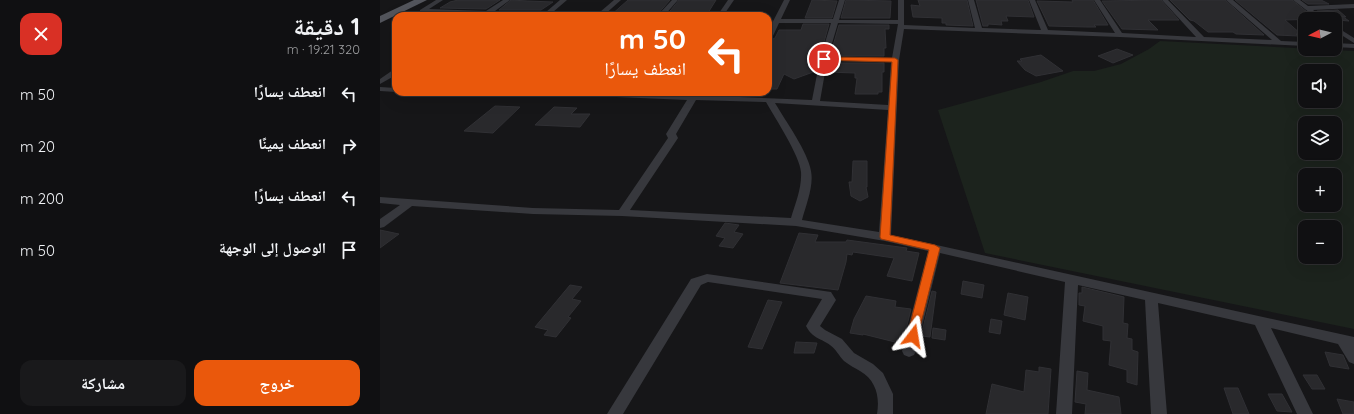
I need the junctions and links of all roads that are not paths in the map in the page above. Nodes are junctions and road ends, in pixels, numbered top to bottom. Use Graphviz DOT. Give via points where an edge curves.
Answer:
graph roads {
  1 [pos="408,0"];
  2 [pos="422,0"];
  3 [pos="440,0"];
  4 [pos="507,0"];
  5 [pos="564,0"];
  6 [pos="618,0"];
  7 [pos="675,0"];
  8 [pos="731,0"];
  9 [pos="787,0"];
  10 [pos="842,0"];
  11 [pos="901,0"];
  12 [pos="971,0"];
  13 [pos="1032,0"];
  14 [pos="1097,0"];
  15 [pos="1166,0"];
  16 [pos="1229,0"];
  17 [pos="1296,0"];
  18 [pos="1354,6"];
  19 [pos="1307,8"];
  20 [pos="397,12"];
  21 [pos="438,12"];
  22 [pos="489,12"];
  23 [pos="549,12"];
  24 [pos="604,12"];
  25 [pos="664,12"];
  26 [pos="723,12"];
  27 [pos="1312,12"];
  28 [pos="380,14"];
  29 [pos="392,14"];
  30 [pos="380,20"];
  31 [pos="777,21"];
  32 [pos="835,22"];
  33 [pos="901,25"];
  34 [pos="772,30"];
  35 [pos="979,31"];
  36 [pos="1046,33"];
  37 [pos="1342,33"];
  38 [pos="1120,35"];
  39 [pos="1201,38"];
  40 [pos="1354,41"];
  41 [pos="1279,43"];
  42 [pos="1298,44"];
  43 [pos="1342,45"];
  44 [pos="1354,46"];
  45 [pos="824,59"];
  46 [pos="895,60"];
  47 [pos="392,74"];
  48 [pos="380,82"];
  49 [pos="380,89"];
  50 [pos="392,90"];
  51 [pos="681,96"];
  52 [pos="716,96"];
  53 [pos="744,96"];
  54 [pos="693,97"];
  55 [pos="769,100"];
  56 [pos="816,102"];
  57 [pos="892,108"];
  58 [pos="380,200"];
  59 [pos="409,203"];
  60 [pos="622,213"];
  61 [pos="796,222"];
  62 [pos="380,224"];
  63 [pos="885,237"];
  64 [pos="935,248"];
  65 [pos="1072,279"];
  66 [pos="1151,297"];
  67 [pos="1260,321"];
  68 [pos="1348,341"];
  69 [pos="909,351"];
  70 [pos="1354,358"];
  71 [pos="615,414"];
  72 [pos="885,414"];
  73 [pos="1064,414"];
  74 [pos="1159,414"];
  75 [pos="1305,414"];
  1 -- 28 [label="main road"];
  2 -- 20 [label="main road"];
  3 -- 21 [label="street" via="422,11"];
  4 -- 22 [label="street"];
  5 -- 23 [label="street"];
  6 -- 24 [label="street"];
  7 -- 25 [label="street"];
  8 -- 26 [label="street"];
  9 -- 31 [label="street"];
  10 -- 32 [label="street"];
  11 -- 33 [label="street"];
  12 -- 35 [label="street"];
  13 -- 36 [label="street"];
  14 -- 38 [label="street"];
  15 -- 39 [label="street"];
  16 -- 41 [label="street"];
  17 -- 19 [label="street"];
  18 -- 19 [label="street"];
  19 -- 27 [label="street"];
  29 -- 30 [label="main road"];
  31 -- 32 [label="street"];
  31 -- 34 [label="street"];
  32 -- 33 [label="street"];
  32 -- 45 [label="street"];
  33 -- 35 [label="street"];
  33 -- 46 [label="street"];
  35 -- 36 [label="street"];
  36 -- 38 [label="street"];
  37 -- 40 [label="street"];
  38 -- 39 [label="street"];
  39 -- 41 [label="street"];
  41 -- 42 [label="street"];
  43 -- 44 [label="street"];
  45 -- 46 [label="street"];
  45 -- 56 [label="street"];
  46 -- 57 [label="street"];
  47 -- 48 [label="street"];
  49 -- 50 [label="street"];
  51 -- 54 [label="street"];
  52 -- 54 [label="street"];
  53 -- 55 [label="street"];
  54 -- 60 [label="street" via="671,134 673,138"];
  55 -- 56 [label="street"];
  55 -- 61 [label="street" via="799,153 806,171 805,187"];
  56 -- 57 [label="street"];
  57 -- 63 [label="street"];
  58 -- 59 [label="street"];
  59 -- 60 [label="street" via="533,211"];
  59 -- 62 [label="street"];
  60 -- 61 [label="street"];
  61 -- 63 [label="street"];
  63 -- 64 [label="street"];
  64 -- 65 [label="street"];
  64 -- 69 [label="street"];
  65 -- 66 [label="street"];
  65 -- 73 [label="street"];
  66 -- 67 [label="street"];
  66 -- 74 [label="street"];
  67 -- 68 [label="street"];
  67 -- 75 [label="street"];
  68 -- 70 [label="street"];
  71 -- 72 [label="street" via="696,282 707,278 826,295 829,300 813,326 817,333 836,342 848,356 867,367 878,378 885,390"];
}
